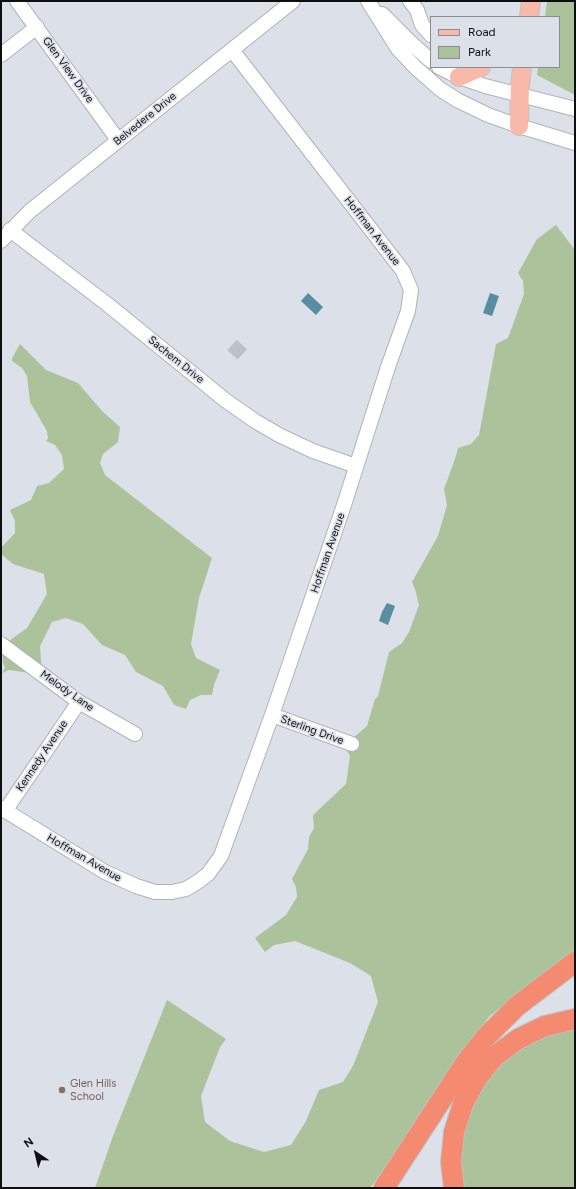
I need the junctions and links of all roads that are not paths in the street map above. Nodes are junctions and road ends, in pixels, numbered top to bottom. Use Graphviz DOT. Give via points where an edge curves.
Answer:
graph roads {
  1 [pos="17,1"];
  2 [pos="293,1"];
  3 [pos="369,1"];
  4 [pos="413,6"];
  5 [pos="37,28"];
  6 [pos="430,34"];
  7 [pos="403,35"];
  8 [pos="232,50"];
  9 [pos="1,55"];
  10 [pos="430,60"];
  11 [pos="441,68"];
  12 [pos="479,68"];
  13 [pos="522,68"];
  14 [pos="459,77"];
  15 [pos="520,95"];
  16 [pos="575,109"];
  17 [pos="519,126"];
  18 [pos="118,140"];
  19 [pos="575,143"];
  20 [pos="6,236"];
  21 [pos="356,466"];
  22 [pos="1,644"];
  23 [pos="79,702"];
  24 [pos="272,715"];
  25 [pos="135,734"];
  26 [pos="352,744"];
  27 [pos="2,809"];
  28 [pos="575,962"];
  29 [pos="575,1019"];
  30 [pos="384,1188"];
  31 [pos="454,1188"];
  1 -- 5 [label="street, Glen View Drive"];
  2 -- 8 [label="street, Belvedere Drive"];
  3 -- 7 [label="street"];
  3 -- 17 [label="street" via="398,49 440,89 473,109"];
  4 -- 6 [label="street" via="422,25"];
  4 -- 7 [label="street"];
  5 -- 9 [label="street"];
  5 -- 18 [label="street, Glen View Drive"];
  7 -- 10 [label="street"];
  8 -- 18 [label="street, Belvedere Drive"];
  8 -- 21 [label="street, Hoffman Avenue" via="403,271 411,290 408,311"];
  11 -- 14 [label="street"];
  12 -- 14 [label="main road"];
  13 -- 15 [label="main road"];
  14 -- 15 [label="street"];
  15 -- 16 [label="street"];
  15 -- 17 [label="main road"];
  17 -- 19 [label="street"];
  18 -- 20 [label="street, Belvedere Drive" via="30,211"];
  20 -- 21 [label="street, Sachem Drive" via="107,304 225,400 255,421 279,436"];
  21 -- 24 [label="street, Hoffman Avenue"];
  22 -- 23 [label="street, Melody Lane"];
  23 -- 25 [label="street, Melody Lane"];
  23 -- 27 [label="street, Kennedy Avenue"];
  24 -- 26 [label="street, Sterling Drive"];
  24 -- 27 [label="street, Hoffman Avenue" via="221,856 208,874 186,889 155,892 113,876"];
  28 -- 30 [label="highway" via="517,1006 485,1038 466,1062"];
  29 -- 31 [label="highway" via="545,1026 518,1039 495,1056 477,1078 462,1104 454,1132 451,1162"];
}
